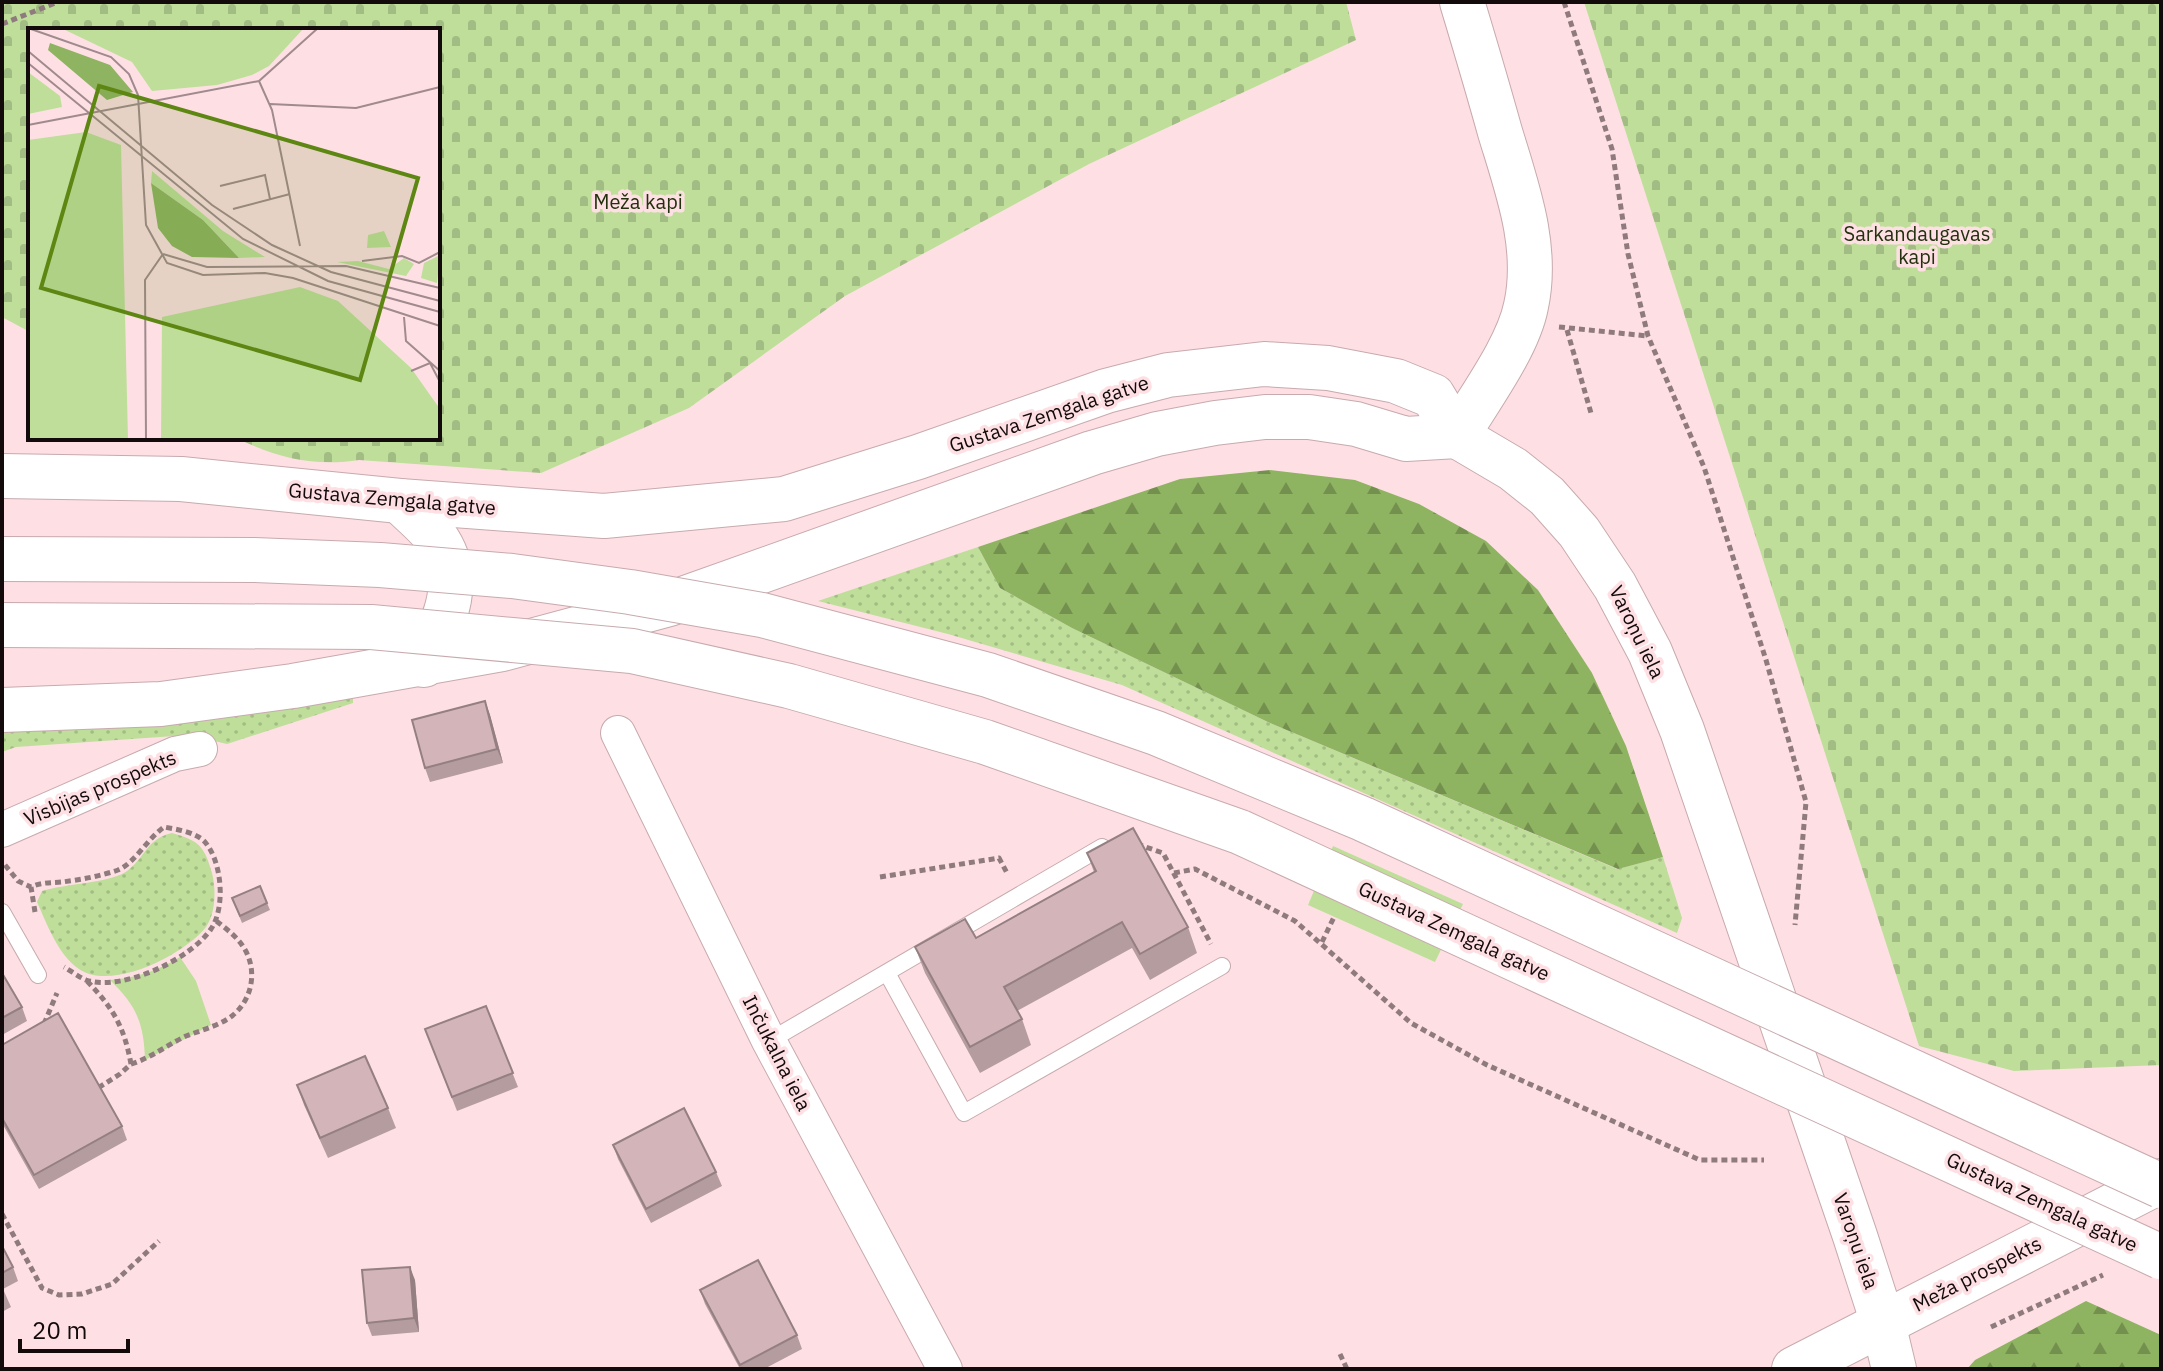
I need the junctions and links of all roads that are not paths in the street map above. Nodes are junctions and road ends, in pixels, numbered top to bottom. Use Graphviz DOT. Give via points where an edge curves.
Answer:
graph roads {
  1 [pos="1462,2"];
  2 [pos="1457,436"];
  3 [pos="2,476"];
  4 [pos="400,501"];
  5 [pos="2,559"];
  6 [pos="2,625"];
  7 [pos="424,665"];
  8 [pos="2,710"];
  9 [pos="618,733"];
  10 [pos="200,749"];
  11 [pos="2,830"];
  12 [pos="1102,847"];
  13 [pos="2,912"];
  14 [pos="1222,966"];
  15 [pos="887,973"];
  16 [pos="38,975"];
  17 [pos="769,1041"];
  18 [pos="2161,1184"];
  19 [pos="2161,1257"];
  20 [pos="1883,1323"];
  21 [pos="945,1369"];
  22 [pos="1794,1369"];
  23 [pos="1894,1369"];
  1 -- 2 [label="street" via="1521,202 1531,275 1519,330"];
  2 -- 4 [label="street, Gustava Zemgala gatve" via="1433,396 1419,388 1328,368 1240,366 1168,375 1106,391 784,499 604,516"];
  2 -- 7 [label="street" via="1406,439 1309,417 1265,417 1157,434 669,604"];
  2 -- 20 [label="street, Varoņu iela" via="1547,496 1615,586 1650,652 1682,730"];
  3 -- 4 [label="street, Gustava Zemgala gatve" via="181,479"];
  4 -- 7 [label="street" via="438,540 453,586 445,620"];
  5 -- 18 [label="street, bridge" via="254,560 512,576 762,615 988,675 1156,733 1363,819"];
  6 -- 19 [label="street, Gustava Zemgala gatve, bridge" via="371,627 632,651 789,686 970,738 1240,832"];
  7 -- 8 [label="street" via="161,704"];
  9 -- 17 [label="street, Inčukalna iela"];
  10 -- 11 [label="street, Visbijas prospekts" via="175,754"];
  12 -- 15 [label="lane"];
  13 -- 16 [label="lane"];
  14 -- 15 [label="lane" via="964,1113"];
  15 -- 17 [label="lane"];
  17 -- 21 [label="street, Inčukalna iela"];
  18 -- 20 [label="street, Meža prospekts"];
  20 -- 22 [label="street, Meža prospekts"];
  20 -- 23 [label="street, Varoņu iela"];
}
